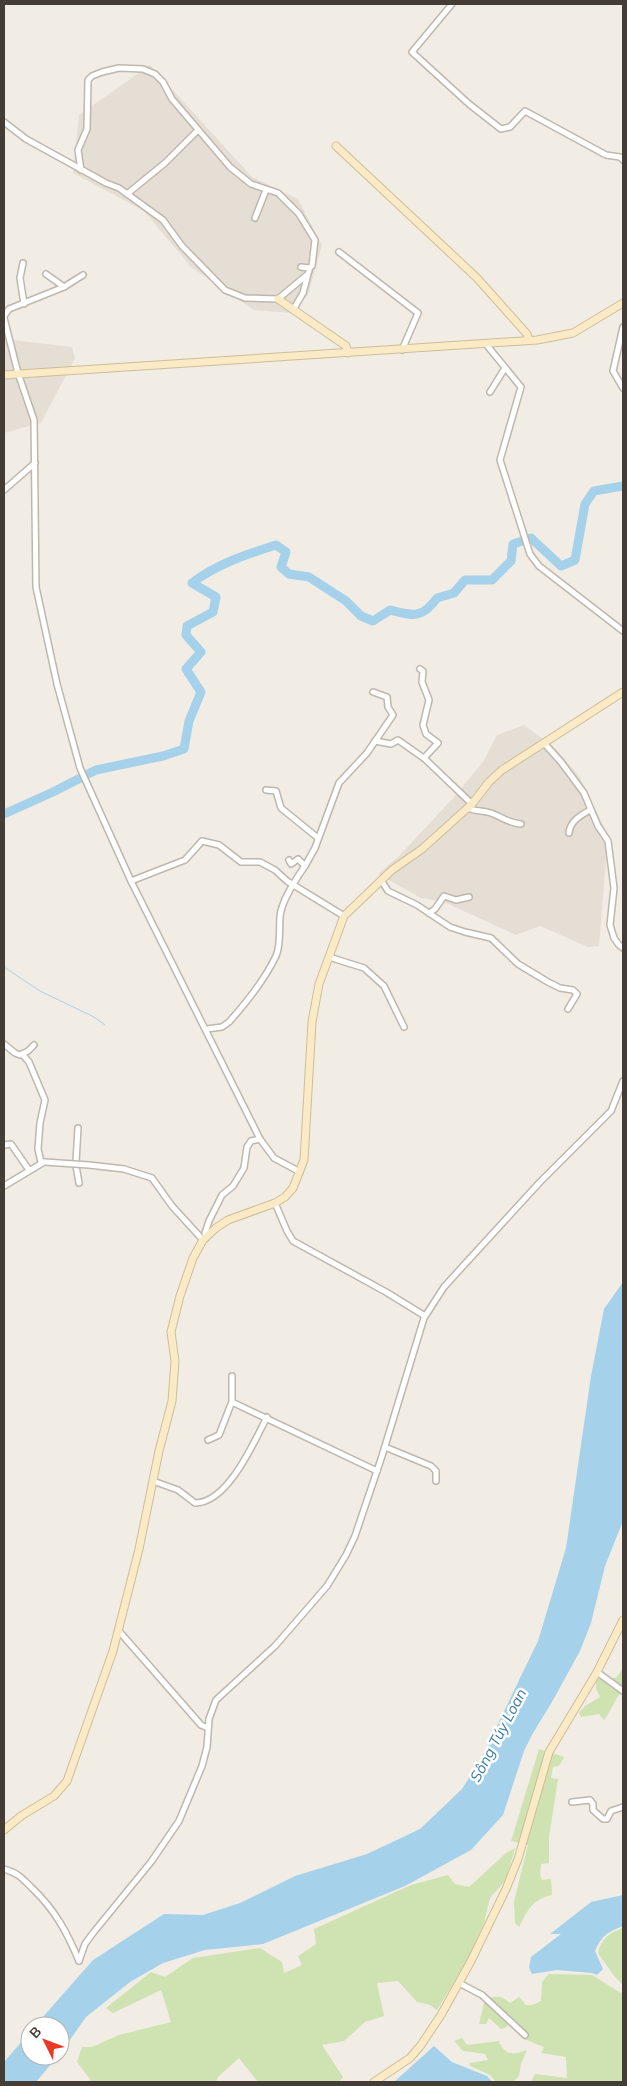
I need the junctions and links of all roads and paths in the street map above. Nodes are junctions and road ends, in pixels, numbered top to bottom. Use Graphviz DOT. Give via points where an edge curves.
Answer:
graph roads {
  1 [pos="452,4"];
  2 [pos="4,122"];
  3 [pos="198,130"];
  4 [pos="336,146"];
  5 [pos="623,160"];
  6 [pos="82,170"];
  7 [pos="266,190"];
  8 [pos="127,194"];
  9 [pos="255,218"];
  10 [pos="339,252"];
  11 [pos="23,263"];
  12 [pos="301,267"];
  13 [pos="309,268"];
  14 [pos="46,274"];
  15 [pos="308,274"];
  16 [pos="83,275"];
  17 [pos="64,287"];
  18 [pos="278,299"];
  19 [pos="24,304"];
  20 [pos="621,306"];
  21 [pos="293,310"];
  22 [pos="4,317"];
  23 [pos="623,327"];
  24 [pos="529,340"];
  25 [pos="485,343"];
  26 [pos="402,350"];
  27 [pos="348,353"];
  28 [pos="505,368"];
  29 [pos="18,374"];
  30 [pos="4,375"];
  31 [pos="623,388"];
  32 [pos="490,392"];
  33 [pos="34,463"];
  34 [pos="4,490"];
  35 [pos="623,631"];
  36 [pos="420,669"];
  37 [pos="373,692"];
  38 [pos="623,692"];
  39 [pos="375,741"];
  40 [pos="544,743"];
  41 [pos="424,758"];
  42 [pos="266,790"];
  43 [pos="470,806"];
  44 [pos="590,810"];
  45 [pos="521,824"];
  46 [pos="569,833"];
  47 [pos="318,838"];
  48 [pos="289,860"];
  49 [pos="305,866"];
  50 [pos="381,880"];
  51 [pos="131,881"];
  52 [pos="292,884"];
  53 [pos="469,897"];
  54 [pos="429,912"];
  55 [pos="344,916"];
  56 [pos="623,948"];
  57 [pos="329,957"];
  58 [pos="568,1009"];
  59 [pos="404,1027"];
  60 [pos="207,1029"];
  61 [pos="4,1044"];
  62 [pos="34,1045"];
  63 [pos="22,1054"];
  64 [pos="623,1081"];
  65 [pos="78,1128"];
  66 [pos="260,1139"];
  67 [pos="4,1145"];
  68 [pos="43,1162"];
  69 [pos="30,1170"];
  70 [pos="300,1172"];
  71 [pos="79,1183"];
  72 [pos="4,1186"];
  73 [pos="275,1203"];
  74 [pos="204,1239"];
  75 [pos="425,1316"];
  76 [pos="232,1376"];
  77 [pos="232,1403"];
  78 [pos="267,1417"];
  79 [pos="208,1440"];
  80 [pos="385,1447"];
  81 [pos="377,1471"];
  82 [pos="153,1481"];
  83 [pos="436,1481"];
  84 [pos="623,1620"];
  85 [pos="118,1630"];
  86 [pos="597,1672"];
  87 [pos="623,1691"];
  88 [pos="208,1728"];
  89 [pos="572,1802"];
  90 [pos="623,1807"];
  91 [pos="4,1830"];
  92 [pos="4,1869"];
  93 [pos="459,1983"];
  94 [pos="525,2034"];
  95 [pos="374,2082"];
  1 -- 5 [label="street" via="412,52 501,129 510,127 525,111 606,155"];
  2 -- 6 [label="street" via="26,139"];
  3 -- 6 [label="street" via="155,74 134,68 102,72 92,76 87,85 87,128 78,150"];
  3 -- 7 [label="street" via="234,171"];
  3 -- 8 [label="street"];
  4 -- 24 [label="street" via="476,278"];
  6 -- 8 [label="street"];
  7 -- 9 [label="street"];
  7 -- 13 [label="street" via="278,193 290,204 315,240 312,266"];
  8 -- 18 [label="street" via="163,220 182,246 225,290 245,298"];
  10 -- 26 [label="street" via="418,314"];
  11 -- 19 [label="street" via="20,278"];
  12 -- 13 [label="street"];
  13 -- 15 [label="street"];
  14 -- 17 [label="street"];
  15 -- 18 [label="street"];
  15 -- 21 [label="street" via="303,293"];
  16 -- 17 [label="street"];
  17 -- 19 [label="street"];
  18 -- 21 [label="street"];
  19 -- 22 [label="street" via="9,309"];
  20 -- 24 [label="street" via="573,333"];
  21 -- 27 [label="street" via="346,346"];
  22 -- 29 [label="street"];
  23 -- 31 [label="street" via="613,371"];
  24 -- 25 [label="street"];
  25 -- 26 [label="street"];
  25 -- 28 [label="street"];
  26 -- 27 [label="street"];
  27 -- 29 [label="street"];
  28 -- 32 [label="street"];
  28 -- 35 [label="street" via="521,387 500,460 530,554 539,566"];
  29 -- 30 [label="street"];
  29 -- 33 [label="street" via="34,420"];
  33 -- 34 [label="street"];
  33 -- 51 [label="street" via="36,587 57,684 80,768"];
  36 -- 41 [label="street" via="424,671 422,682 429,700 423,725 426,734 438,743"];
  37 -- 39 [label="street" via="387,697 393,715"];
  38 -- 40 [label="street"];
  39 -- 41 [label="street" via="391,744 398,740"];
  39 -- 47 [label="street" via="339,783"];
  40 -- 43 [label="street" via="502,770"];
  40 -- 44 [label="street" via="584,793"];
  41 -- 43 [label="street"];
  42 -- 47 [label="street" via="276,791 281,808"];
  43 -- 45 [label="street" via="476,811 489,812"];
  43 -- 50 [label="street"];
  44 -- 46 [label="street" via="575,820"];
  44 -- 56 [label="street" via="608,841 614,888 610,925 614,938"];
  47 -- 49 [label="street"];
  48 -- 49 [label="street" via="291,864 298,859"];
  49 -- 52 [label="street"];
  50 -- 54 [label="street" via="388,891"];
  50 -- 55 [label="street"];
  51 -- 52 [label="street" via="185,860 202,841 219,845 241,862 260,862"];
  51 -- 60 [label="street"];
  52 -- 55 [label="street"];
  52 -- 60 [label="street" via="280,915 276,954 262,979 229,1022"];
  53 -- 54 [label="street" via="456,900 444,896"];
  54 -- 58 [label="street" via="450,927 491,938 518,964 560,988 573,990 577,994"];
  55 -- 57 [label="street"];
  57 -- 59 [label="street" via="364,968 384,986"];
  57 -- 70 [label="street" via="319,984 312,1022 305,1150"];
  60 -- 66 [label="street"];
  61 -- 63 [label="street" via="15,1053"];
  62 -- 63 [label="street"];
  63 -- 68 [label="street" via="30,1062 45,1100 38,1149"];
  64 -- 75 [label="street" via="611,1111 540,1182 444,1287"];
  65 -- 71 [label="street" via="76,1164"];
  66 -- 70 [label="street" via="274,1158"];
  66 -- 74 [label="street" via="251,1141 247,1147 244,1168 234,1186 222,1195"];
  67 -- 69 [label="street" via="11,1144"];
  68 -- 69 [label="street"];
  68 -- 74 [label="street, bridge" via="124,1169 152,1178 172,1206"];
  69 -- 72 [label="street"];
  70 -- 73 [label="street" via="293,1188"];
  73 -- 74 [label="street" via="228,1220"];
  73 -- 75 [label="street" via="293,1241"];
  74 -- 82 [label="street" via="193,1258 171,1332 174,1361 172,1401"];
  75 -- 80 [label="street"];
  76 -- 77 [label="street"];
  77 -- 78 [label="street"];
  77 -- 79 [label="street" via="219,1435"];
  78 -- 81 [label="street"];
  78 -- 82 [label="street" via="241,1467 217,1494 195,1503 178,1490"];
  80 -- 81 [label="street"];
  80 -- 83 [label="street" via="431,1466 436,1472"];
  81 -- 88 [label="street" via="355,1536 327,1586 274,1646 216,1700"];
  82 -- 85 [label="street"];
  84 -- 86 [label="street"];
  85 -- 88 [label="street" via="201,1725"];
  85 -- 91 [label="street" via="67,1781 54,1796"];
  86 -- 87 [label="street"];
  86 -- 93 [label="street" via="549,1752 506,1889"];
  88 -- 92 [label="street" via="202,1766 179,1821 151,1862 85,1944 79,1961 53,1910 16,1872"];
  89 -- 90 [label="street" via="590,1800 593,1810 603,1819 611,1811"];
  93 -- 94 [label="street" via="482,1995"];
  93 -- 95 [label="street" via="410,2058"];
}
